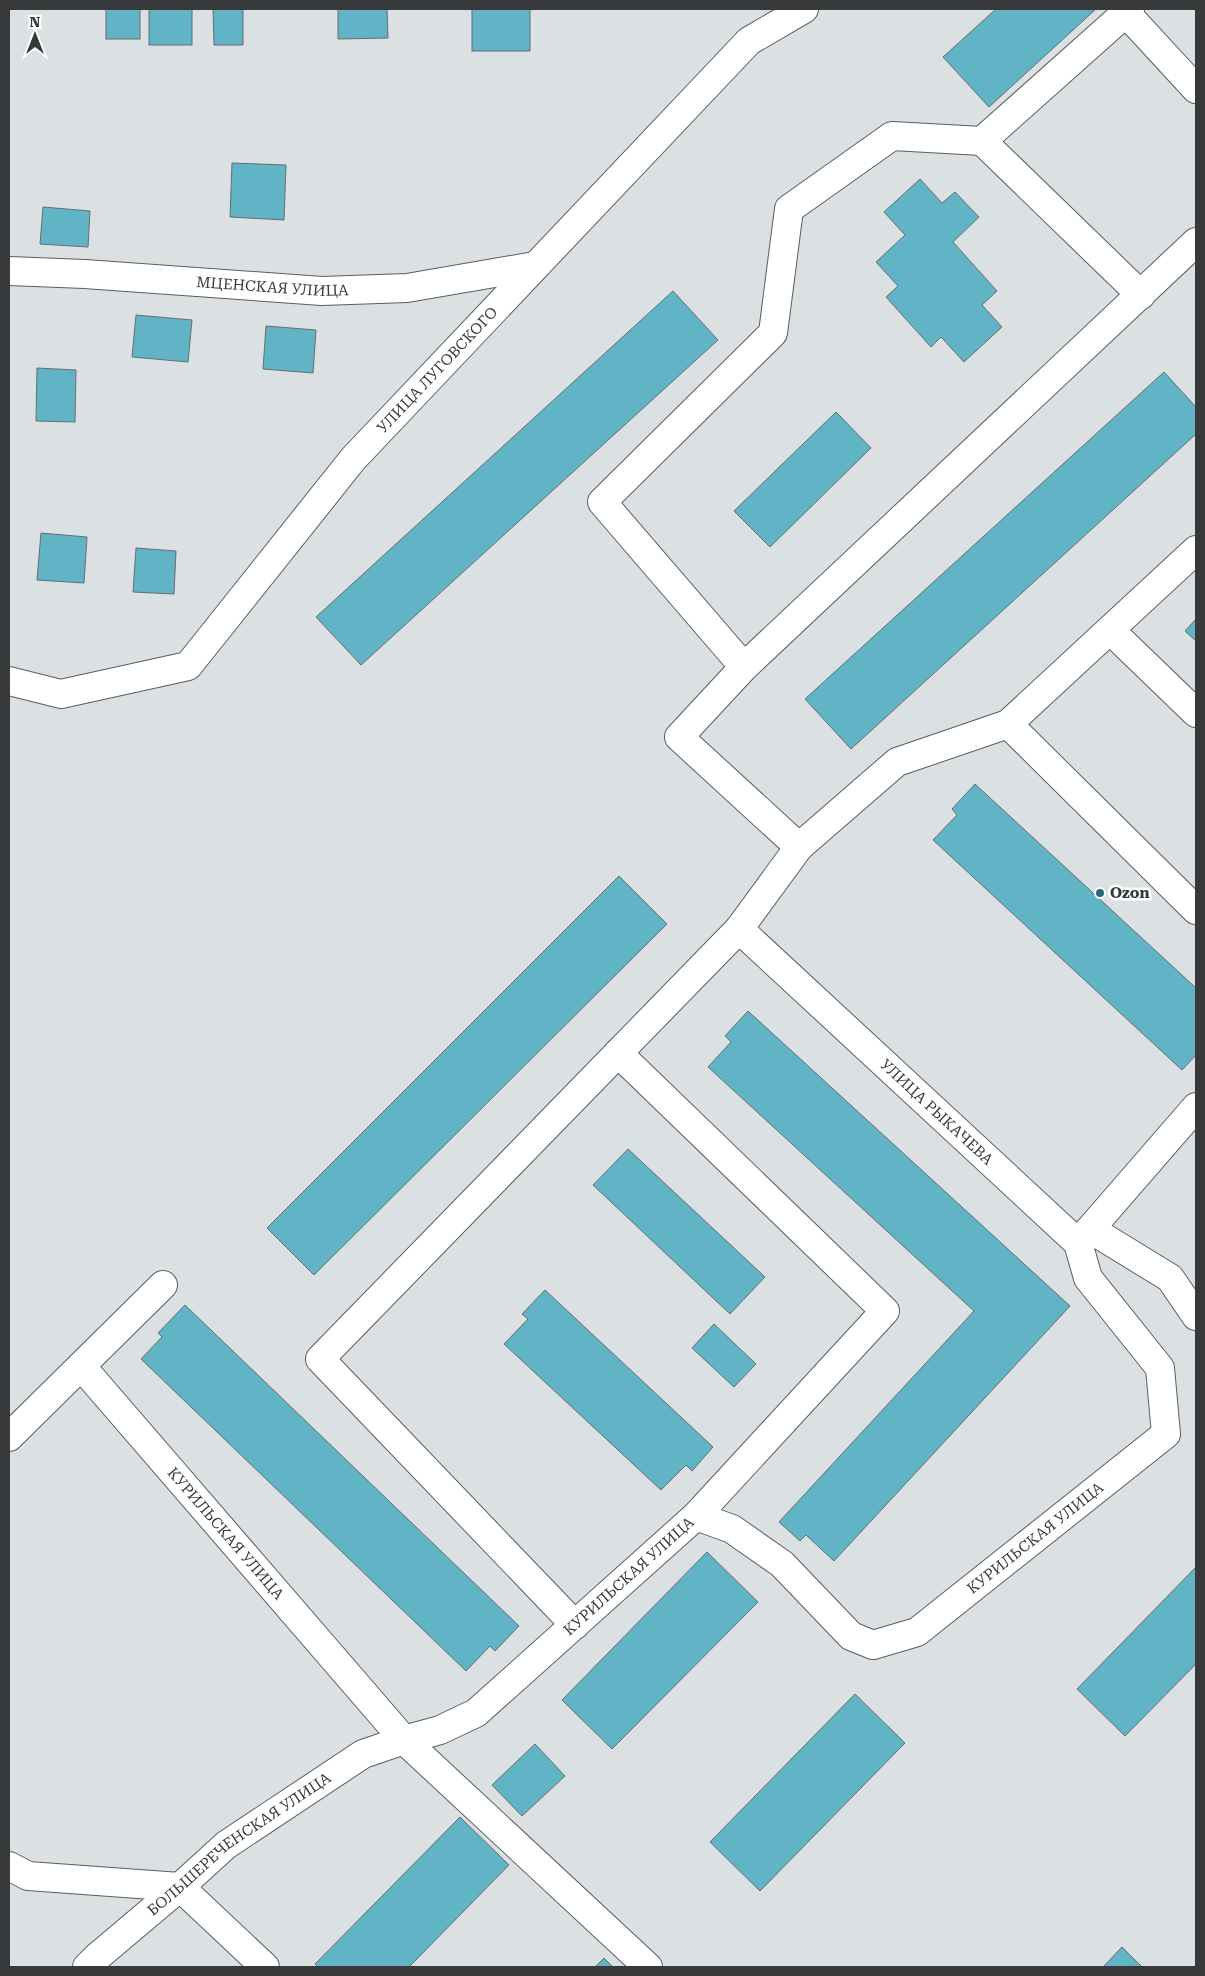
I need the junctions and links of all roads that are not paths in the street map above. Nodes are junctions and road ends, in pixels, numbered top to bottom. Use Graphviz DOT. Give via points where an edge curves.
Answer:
graph roads {
  1 [pos="804,9"];
  2 [pos="1128,11"];
  3 [pos="1196,89"];
  4 [pos="982,141"];
  5 [pos="1196,242"];
  6 [pos="535,266"];
  7 [pos="9,271"];
  8 [pos="1141,294"];
  9 [pos="1196,550"];
  10 [pos="1110,630"];
  11 [pos="744,667"];
  12 [pos="9,680"];
  13 [pos="1196,713"];
  14 [pos="1008,724"];
  15 [pos="799,847"];
  16 [pos="1196,910"];
  17 [pos="739,929"];
  18 [pos="618,1053"];
  19 [pos="1196,1107"];
  20 [pos="1078,1243"];
  21 [pos="163,1285"];
  22 [pos="1196,1316"];
  23 [pos="82,1367"];
  24 [pos="9,1437"];
  25 [pos="696,1516"];
  26 [pos="575,1625"];
  27 [pos="404,1740"];
  28 [pos="9,1866"];
  29 [pos="180,1887"];
  30 [pos="87,1967"];
  31 [pos="265,1967"];
  32 [pos="648,1967"];
  1 -- 6 [label="street, УЛИЦА ЛУГОВСКОГО" via="749,41"];
  2 -- 3 [label="street"];
  2 -- 4 [label="street"];
  4 -- 8 [label="street"];
  4 -- 11 [label="street" via="892,136 789,209 773,333 602,502"];
  5 -- 8 [label="street"];
  6 -- 7 [label="street, МЦЕНСКАЯ УЛИЦА" via="407,288 322,291"];
  6 -- 12 [label="street, УЛИЦА ЛУГОВСКОГО" via="354,459 188,666 61,694"];
  8 -- 11 [label="street"];
  9 -- 10 [label="street"];
  10 -- 13 [label="street"];
  10 -- 14 [label="street"];
  11 -- 15 [label="street" via="679,738"];
  14 -- 15 [label="street" via="897,762"];
  14 -- 16 [label="street"];
  15 -- 17 [label="street"];
  17 -- 18 [label="street"];
  17 -- 20 [label="street, УЛИЦА РЫКАЧЕВА"];
  18 -- 25 [label="street" via="885,1311"];
  18 -- 26 [label="street" via="320,1359"];
  19 -- 20 [label="street"];
  20 -- 22 [label="street" via="1090,1229 1170,1278"];
  20 -- 25 [label="street, КУРИЛЬСКАЯ УЛИЦА" via="1088,1278 1160,1368 1166,1434 917,1632 873,1645 851,1636 782,1564 732,1529"];
  21 -- 23 [label="street"];
  23 -- 24 [label="street"];
  23 -- 27 [label="street, КУРИЛЬСКАЯ УЛИЦА"];
  25 -- 26 [label="street, КУРИЛЬСКАЯ УЛИЦА"];
  26 -- 27 [label="street, КУРИЛЬСКАЯ УЛИЦА" via="476,1713 440,1730"];
  27 -- 29 [label="street, БОЛЬШЕРЕЧЕНСКАЯ УЛИЦА" via="363,1754 226,1844"];
  27 -- 32 [label="street"];
  28 -- 29 [label="street" via="28,1876"];
  29 -- 30 [label="street, БОЛЬШЕРЕЧЕНСКАЯ УЛИЦА"];
  29 -- 31 [label="street"];
}
